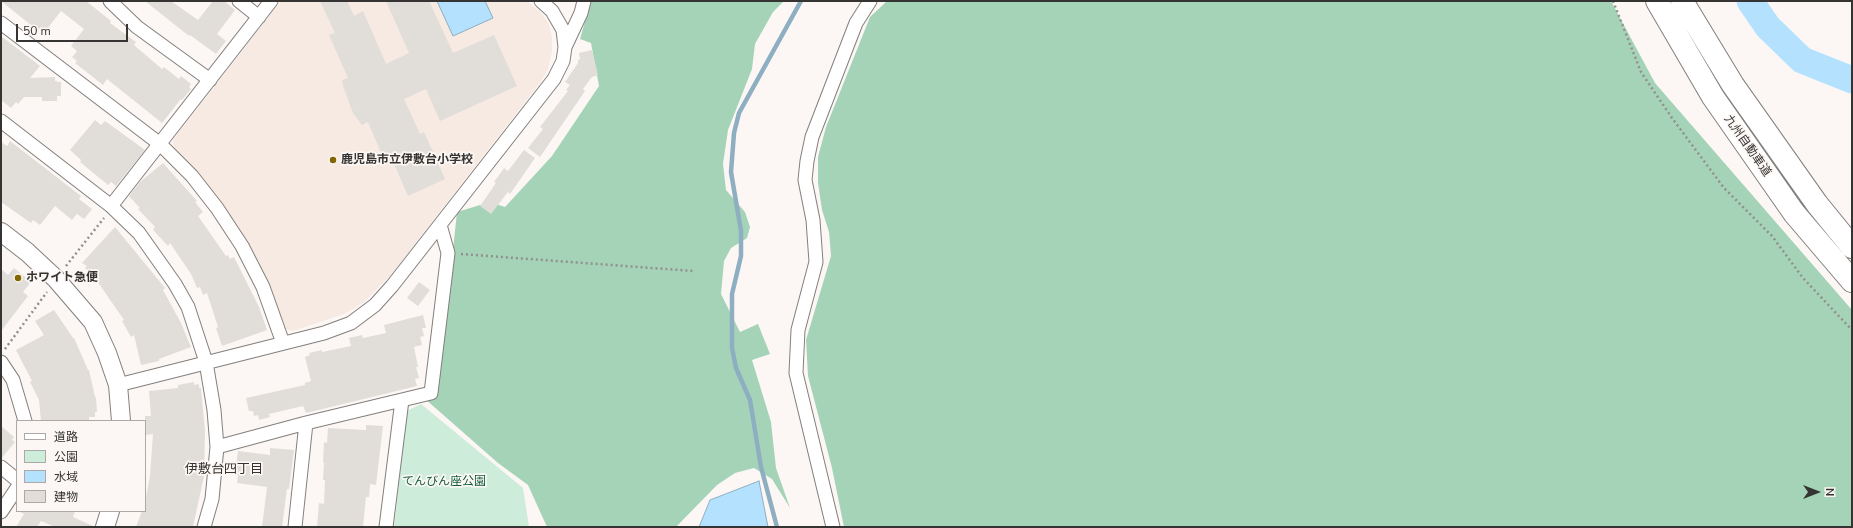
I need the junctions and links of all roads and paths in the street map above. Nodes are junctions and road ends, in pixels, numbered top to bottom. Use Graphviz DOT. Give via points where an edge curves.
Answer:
graph roads {
  1 [pos="110,1"];
  2 [pos="239,1"];
  3 [pos="272,1"];
  4 [pos="541,1"];
  5 [pos="584,1"];
  6 [pos="870,1"];
  7 [pos="1613,1"];
  8 [pos="1657,1"];
  9 [pos="1682,1"];
  10 [pos="259,17"];
  11 [pos="1,23"];
  12 [pos="565,47"];
  13 [pos="210,80"];
  14 [pos="1,121"];
  15 [pos="160,144"];
  16 [pos="111,206"];
  17 [pos="105,218"];
  18 [pos="440,225"];
  19 [pos="1,232"];
  20 [pos="1852,247"];
  21 [pos="448,253"];
  22 [pos="65,267"];
  23 [pos="693,272"];
  24 [pos="1852,281"];
  25 [pos="48,289"];
  26 [pos="1852,330"];
  27 [pos="283,344"];
  28 [pos="2,357"];
  29 [pos="206,362"];
  30 [pos="118,385"];
  31 [pos="402,400"];
  32 [pos="25,420"];
  33 [pos="121,420"];
  34 [pos="306,423"];
  35 [pos="217,447"];
  36 [pos="1,467"];
  37 [pos="16,479"];
  38 [pos="16,490"];
  39 [pos="1,512"];
  40 [pos="110,512"];
  41 [pos="105,527"];
  42 [pos="204,527"];
  43 [pos="295,527"];
  44 [pos="386,527"];
  45 [pos="833,527"];
  1 -- 13 [label="street" via="137,26"];
  2 -- 10 [label="street"];
  3 -- 10 [label="street"];
  4 -- 12 [label="street" via="552,11 563,30"];
  5 -- 12 [label="street"];
  6 -- 45 [label="street" via="856,23 812,137 805,180 813,220 816,262 798,330 796,373"];
  7 -- 26 [label="path" via="1641,72 1672,118 1724,188 1772,236 1803,278"];
  8 -- 24 [label="highway, 九州自動車道" via="1712,97 1794,213"];
  9 -- 20 [label="highway, 九州自動車道" via="1733,85 1817,204"];
  10 -- 13 [label="street"];
  11 -- 15 [label="street"];
  12 -- 18 [label="street" via="563,61 554,79"];
  13 -- 15 [label="street"];
  14 -- 16 [label="street"];
  15 -- 16 [label="street"];
  15 -- 27 [label="street" via="192,176 218,208 242,246 263,287"];
  16 -- 29 [label="street" via="138,233 175,284 188,307"];
  17 -- 22 [label="path"];
  18 -- 21 [label="street"];
  18 -- 27 [label="street" via="375,305 351,322 324,333"];
  19 -- 30 [label="street" via="56,279 93,322"];
  21 -- 23 [label="path"];
  21 -- 31 [label="street" via="431,393"];
  25 -- 28 [label="path"];
  27 -- 29 [label="street"];
  28 -- 32 [label="street" via="13,380"];
  29 -- 30 [label="street"];
  29 -- 35 [label="street"];
  30 -- 33 [label="street"];
  31 -- 34 [label="street"];
  31 -- 44 [label="street"];
  34 -- 35 [label="street"];
  34 -- 43 [label="street"];
  35 -- 42 [label="street" via="212,499"];
  36 -- 37 [label="street"];
  38 -- 39 [label="street"];
  40 -- 41 [label="street"];
}
